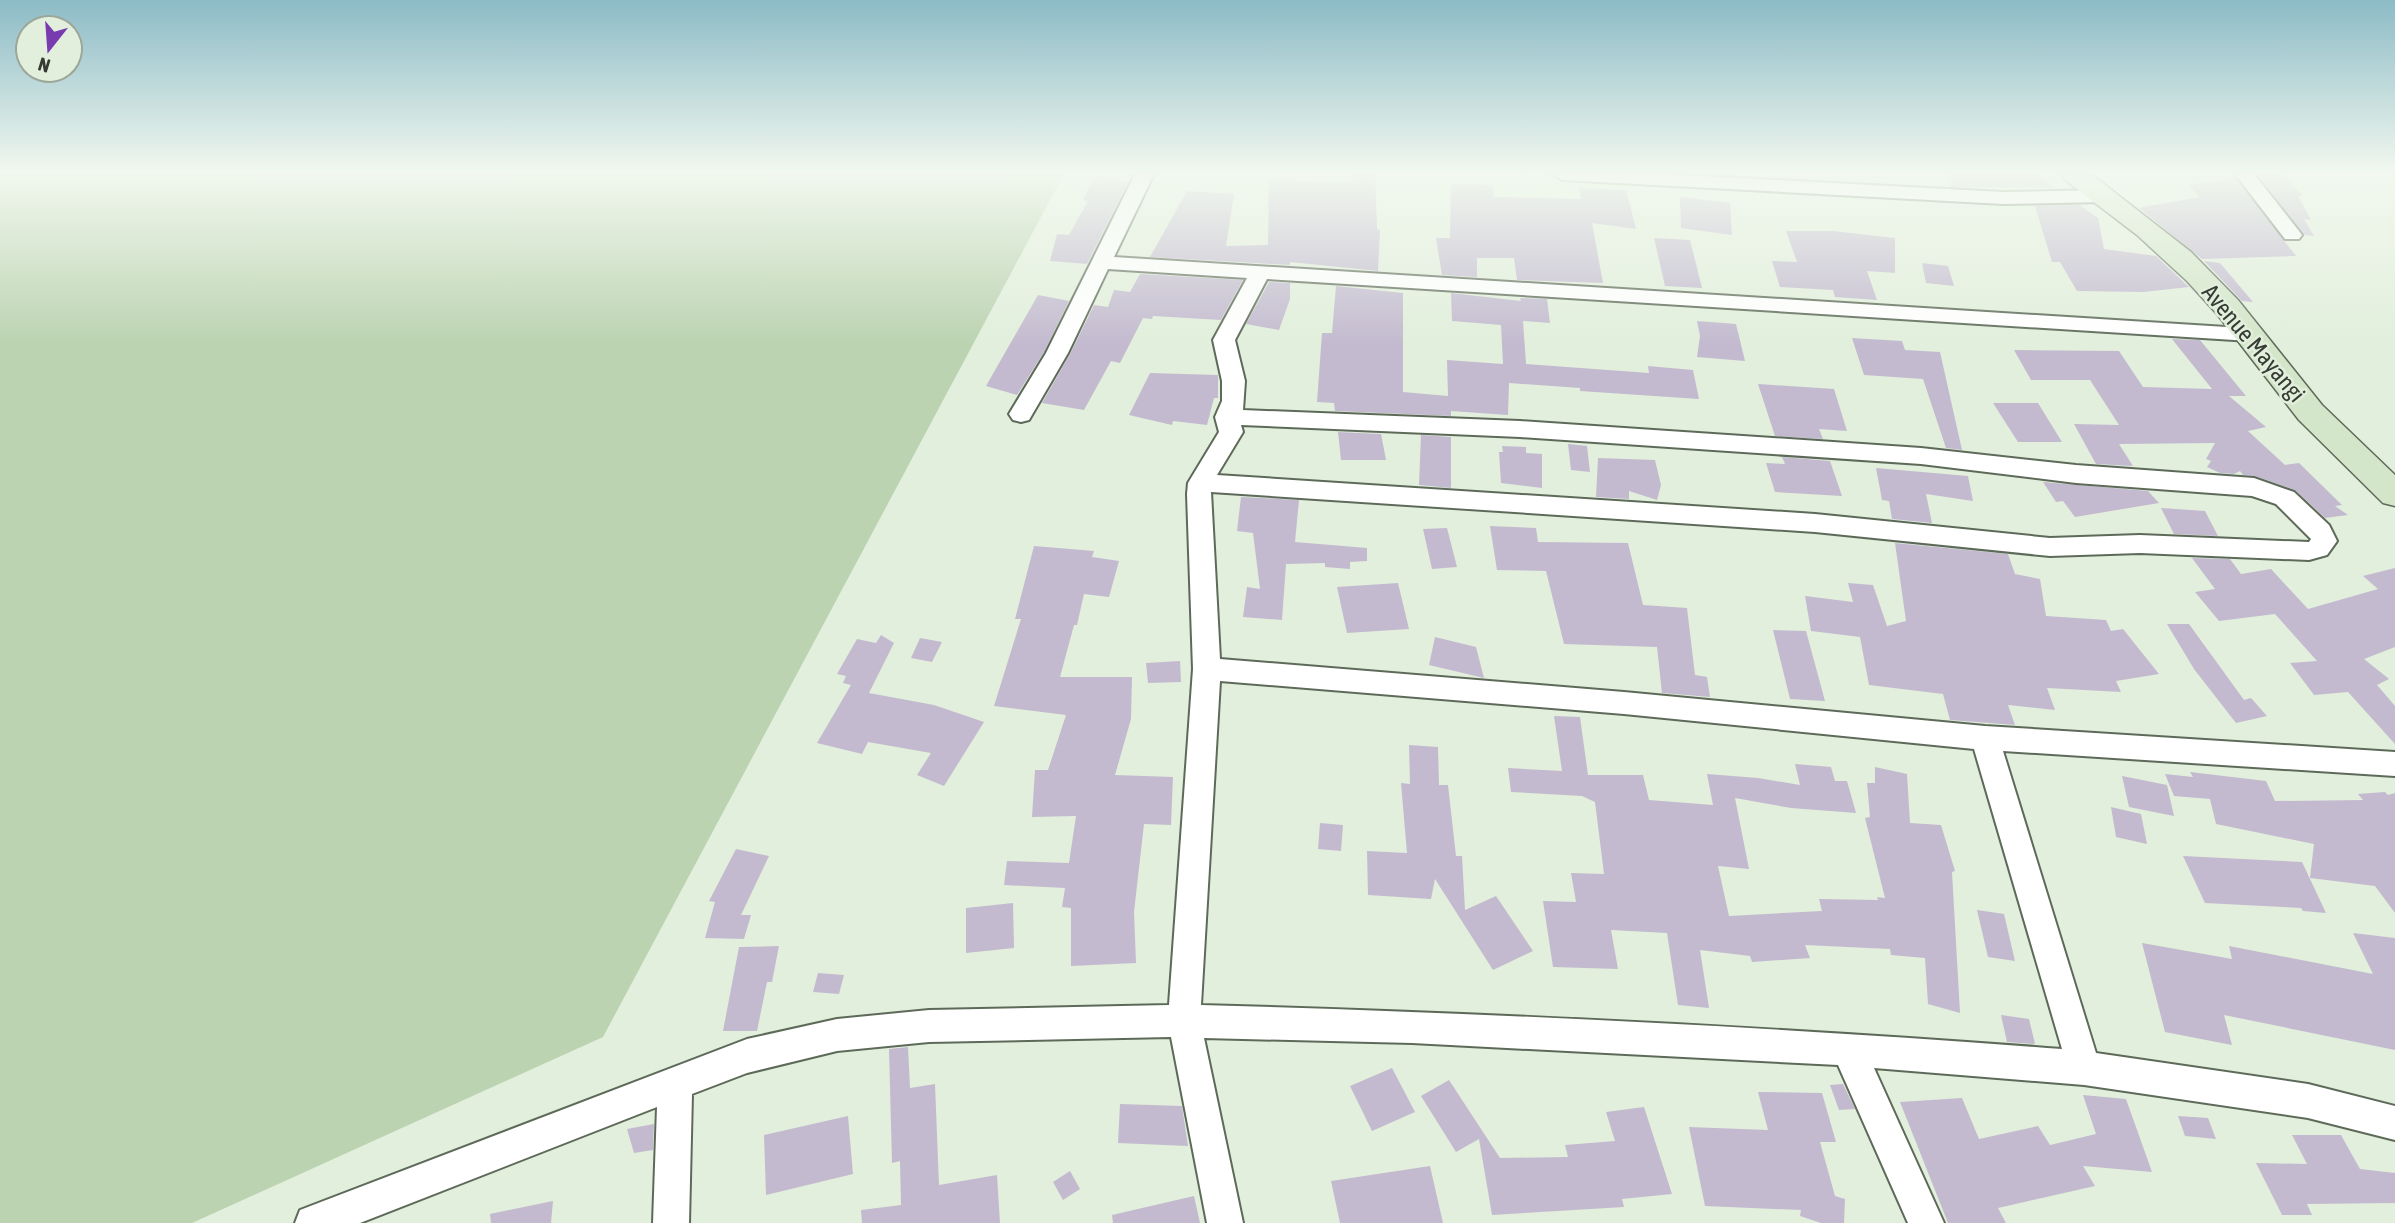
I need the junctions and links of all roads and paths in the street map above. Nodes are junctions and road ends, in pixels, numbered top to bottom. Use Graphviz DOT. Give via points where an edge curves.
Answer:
graph roads {
  1 [pos="1116,231"];
  2 [pos="2148,231"];
  3 [pos="2289,231"];
  4 [pos="2292,235"];
  5 [pos="1101,262"];
  6 [pos="1259,275"];
  7 [pos="2250,334"];
  8 [pos="1021,414"];
  9 [pos="1227,417"];
  10 [pos="1200,483"];
  11 [pos="2395,494"];
  12 [pos="1207,668"];
  13 [pos="1985,738"];
  14 [pos="2395,764"];
  15 [pos="1184,1021"];
  16 [pos="1848,1049"];
  17 [pos="2084,1068"];
  18 [pos="675,1084"];
  19 [pos="2395,1123"];
  20 [pos="313,1223"];
  21 [pos="671,1223"];
  22 [pos="1225,1223"];
  23 [pos="1926,1223"];
  1 -- 5 [label="street"];
  2 -- 7 [label="street, Avenue Mayangi" via="2212,290"];
  3 -- 4 [label="street"];
  5 -- 6 [label="street"];
  5 -- 8 [label="street"];
  6 -- 7 [label="street"];
  6 -- 9 [label="street" via="1224,340 1234,380 1234,399"];
  7 -- 11 [label="street, Avenue Mayangi" via="2315,416"];
  9 -- 10 [label="street" via="1231,432"];
  9 -- 10 [label="street" via="1562,431 1921,456 2076,474 2254,487 2285,498 2324,541 2309,551 2140,544 2050,547 1815,523"];
  10 -- 12 [label="street"];
  12 -- 13 [label="street"];
  12 -- 15 [label="street"];
  13 -- 14 [label="street"];
  13 -- 17 [label="street"];
  15 -- 16 [label="street"];
  15 -- 18 [label="street" via="929,1026 837,1035 747,1056"];
  15 -- 22 [label="street"];
  16 -- 17 [label="street"];
  16 -- 23 [label="street"];
  17 -- 19 [label="street" via="2308,1101"];
  18 -- 20 [label="street"];
  18 -- 21 [label="street"];
}
